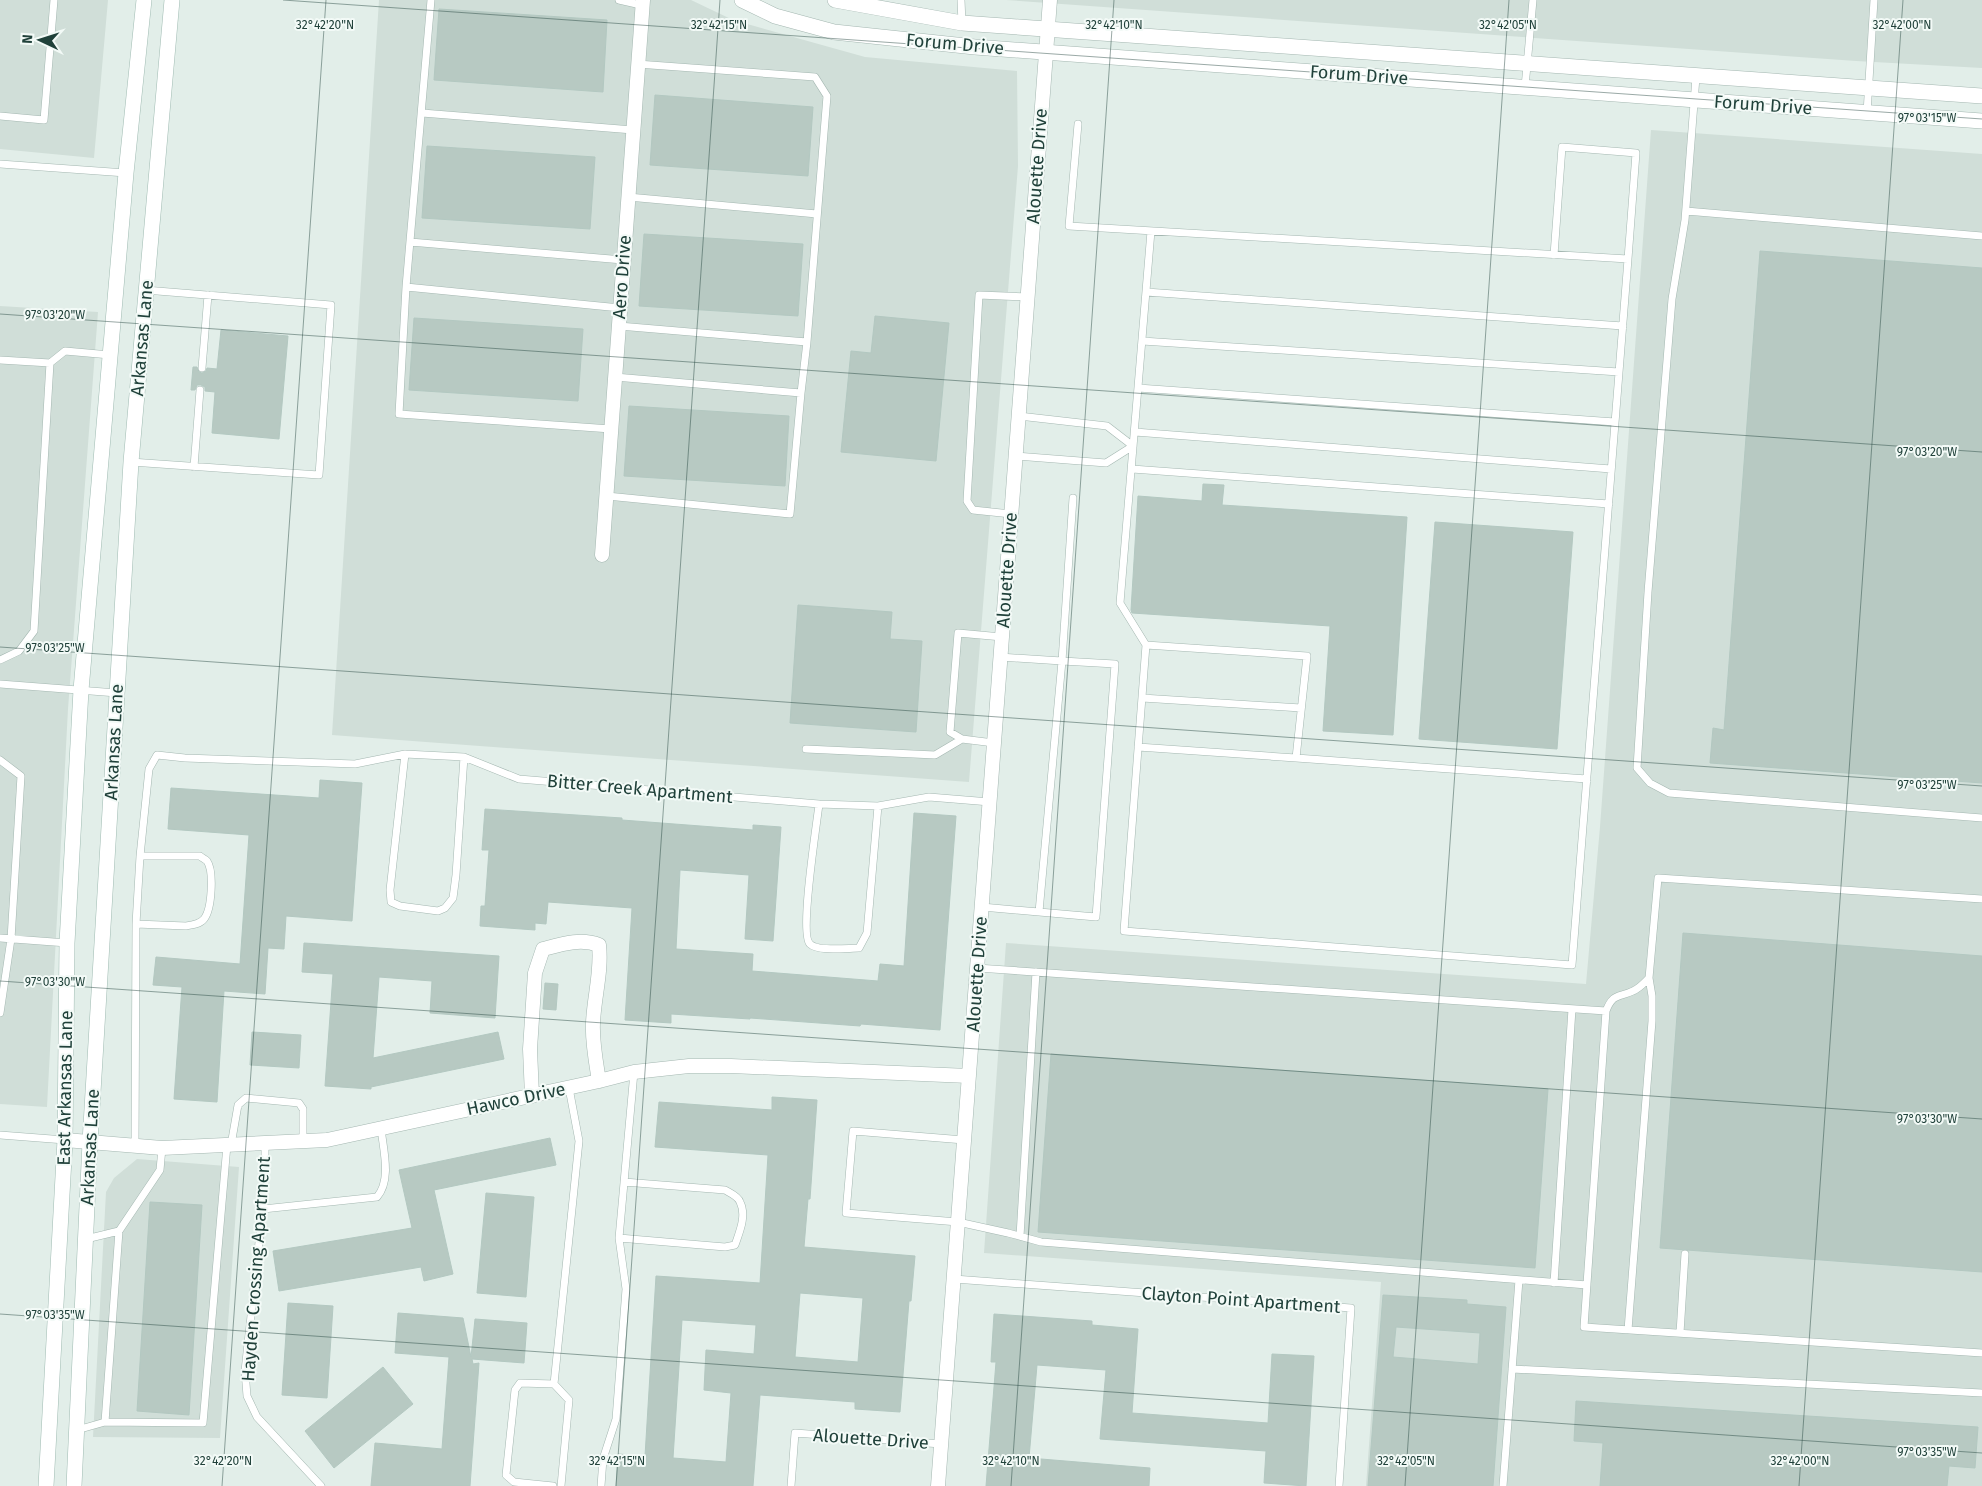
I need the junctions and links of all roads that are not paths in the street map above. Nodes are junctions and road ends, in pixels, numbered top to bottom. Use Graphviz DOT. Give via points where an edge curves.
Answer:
graph roads {
  1 [pos="54,0"];
  2 [pos="144,0"];
  3 [pos="172,0"];
  4 [pos="431,0"];
  5 [pos="619,0"];
  6 [pos="742,0"];
  7 [pos="835,0"];
  8 [pos="961,0"];
  9 [pos="1050,0"];
  10 [pos="1533,0"];
  11 [pos="1874,0"];
  12 [pos="642,2"];
  13 [pos="853,2"];
  14 [pos="962,23"];
  15 [pos="1048,30"];
  16 [pos="1046,51"];
  17 [pos="637,64"];
  18 [pos="1528,64"];
  19 [pos="1696,77"];
  20 [pos="1525,87"];
  21 [pos="1868,89"];
  22 [pos="1982,96"];
  23 [pos="1695,100"];
  24 [pos="1867,112"];
  25 [pos="422,113"];
  26 [pos="0,116"];
  27 [pos="1982,121"];
  28 [pos="1078,124"];
  29 [pos="632,130"];
  30 [pos="0,164"];
  31 [pos="126,173"];
  32 [pos="628,197"];
  33 [pos="1686,211"];
  34 [pos="817,214"];
  35 [pos="1151,232"];
  36 [pos="1982,236"];
  37 [pos="410,242"];
  38 [pos="1554,255"];
  39 [pos="1628,259"];
  40 [pos="623,260"];
  41 [pos="406,287"];
  42 [pos="146,290"];
  43 [pos="1146,292"];
  44 [pos="208,295"];
  45 [pos="1027,297"];
  46 [pos="620,308"];
  47 [pos="619,326"];
  48 [pos="1622,326"];
  49 [pos="1142,341"];
  50 [pos="806,342"];
  51 [pos="110,355"];
  52 [pos="0,360"];
  53 [pos="50,363"];
  54 [pos="202,368"];
  55 [pos="1619,372"];
  56 [pos="615,377"];
  57 [pos="1138,388"];
  58 [pos="200,390"];
  59 [pos="801,393"];
  60 [pos="1018,416"];
  61 [pos="1615,422"];
  62 [pos="611,429"];
  63 [pos="1135,432"];
  64 [pos="1133,446"];
  65 [pos="1016,456"];
  66 [pos="131,462"];
  67 [pos="194,467"];
  68 [pos="1132,469"];
  69 [pos="1611,469"];
  70 [pos="607,496"];
  71 [pos="1073,498"];
  72 [pos="1609,504"];
  73 [pos="1011,514"];
  74 [pos="602,555"];
  75 [pos="1002,637"];
  76 [pos="1146,645"];
  77 [pos="1000,657"];
  78 [pos="0,660"];
  79 [pos="1062,661"];
  80 [pos="0,665"];
  81 [pos="0,684"];
  82 [pos="80,690"];
  83 [pos="117,693"];
  84 [pos="1142,698"];
  85 [pos="1301,708"];
  86 [pos="962,739"];
  87 [pos="994,743"];
  88 [pos="1138,747"];
  89 [pos="806,749"];
  90 [pos="405,754"];
  91 [pos="464,756"];
  92 [pos="1296,758"];
  93 [pos="0,760"];
  94 [pos="1587,779"];
  95 [pos="990,802"];
  96 [pos="819,804"];
  97 [pos="878,806"];
  98 [pos="1982,818"];
  99 [pos="140,856"];
  100 [pos="1982,899"];
  101 [pos="982,907"];
  102 [pos="1039,912"];
  103 [pos="136,924"];
  104 [pos="0,938"];
  105 [pos="11,939"];
  106 [pos="67,943"];
  107 [pos="977,968"];
  108 [pos="1036,972"];
  109 [pos="1649,978"];
  110 [pos="1572,1009"];
  111 [pos="1606,1011"];
  112 [pos="0,1013"];
  113 [pos="634,1072"];
  114 [pos="969,1076"];
  115 [pos="599,1081"];
  116 [pos="569,1088"];
  117 [pos="532,1096"];
  118 [pos="381,1128"];
  119 [pos="0,1135"];
  120 [pos="65,1140"];
  121 [pos="964,1140"];
  122 [pos="303,1141"];
  123 [pos="90,1142"];
  124 [pos="265,1144"];
  125 [pos="229,1145"];
  126 [pos="135,1147"];
  127 [pos="162,1148"];
  128 [pos="624,1182"];
  129 [pos="263,1209"];
  130 [pos="958,1222"];
  131 [pos="119,1232"];
  132 [pos="1020,1236"];
  133 [pos="619,1238"];
  134 [pos="85,1240"];
  135 [pos="1685,1254"];
  136 [pos="954,1279"];
  137 [pos="1519,1280"];
  138 [pos="1554,1283"];
  139 [pos="1587,1285"];
  140 [pos="1628,1330"];
  141 [pos="1680,1333"];
  142 [pos="1982,1353"];
  143 [pos="1512,1369"];
  144 [pos="554,1384"];
  145 [pos="1982,1393"];
  146 [pos="106,1422"];
  147 [pos="76,1430"];
  148 [pos="941,1444"];
  149 [pos="46,1486"];
  150 [pos="74,1486"];
  151 [pos="321,1486"];
  152 [pos="553,1486"];
  153 [pos="561,1486"];
  154 [pos="601,1486"];
  155 [pos="791,1486"];
  156 [pos="938,1486"];
  157 [pos="1339,1486"];
  158 [pos="1503,1486"];
  1 -- 26 [label="lane" via="44,120"];
  2 -- 31 [label="main road, Arkansas Lane"];
  3 -- 42 [label="main road, Arkansas Lane"];
  4 -- 25 [label="lane"];
  5 -- 12 [label="lane"];
  6 -- 16 [label="main road, Forum Drive" via="775,16 834,32"];
  7 -- 13 [label="main road, Forum Drive"];
  8 -- 14 [label="lane"];
  9 -- 15 [label="street, Alouette Drive"];
  10 -- 18 [label="lane"];
  11 -- 21 [label="lane"];
  12 -- 17 [label="street, Aero Drive"];
  13 -- 14 [label="main road, Forum Drive"];
  14 -- 15 [label="main road, Forum Drive"];
  15 -- 16 [label="street, Alouette Drive"];
  15 -- 18 [label="main road, Forum Drive"];
  16 -- 20 [label="main road, Forum Drive"];
  16 -- 45 [label="street, Alouette Drive"];
  17 -- 29 [label="street, Aero Drive"];
  17 -- 34 [label="lane" via="815,77 827,96"];
  18 -- 19 [label="main road, Forum Drive"];
  18 -- 20 [label="lane"];
  19 -- 21 [label="main road, Forum Drive"];
  19 -- 23 [label="lane"];
  20 -- 23 [label="main road, Forum Drive"];
  21 -- 22 [label="main road, Forum Drive"];
  21 -- 24 [label="lane"];
  23 -- 24 [label="main road, Forum Drive"];
  23 -- 33 [label="lane"];
  24 -- 27 [label="main road, Forum Drive"];
  25 -- 29 [label="lane"];
  25 -- 37 [label="lane"];
  28 -- 35 [label="lane" via="1069,226"];
  29 -- 32 [label="street, Aero Drive"];
  30 -- 31 [label="lane"];
  31 -- 51 [label="main road, Arkansas Lane"];
  32 -- 34 [label="lane"];
  32 -- 40 [label="street, Aero Drive"];
  33 -- 36 [label="lane"];
  33 -- 98 [label="lane" via="1671,309 1637,768 1650,783 1669,793"];
  34 -- 50 [label="lane"];
  35 -- 38 [label="lane"];
  35 -- 43 [label="lane"];
  37 -- 40 [label="lane"];
  37 -- 41 [label="lane"];
  38 -- 39 [label="lane"];
  38 -- 39 [label="lane" via="1562,147 1636,153"];
  39 -- 48 [label="lane"];
  40 -- 46 [label="street, Aero Drive"];
  41 -- 46 [label="lane"];
  41 -- 62 [label="lane" via="399,414"];
  42 -- 44 [label="lane"];
  42 -- 66 [label="main road, Arkansas Lane"];
  43 -- 48 [label="lane"];
  43 -- 49 [label="lane"];
  44 -- 54 [label="lane"];
  44 -- 67 [label="lane" via="331,305 326,399 319,475"];
  45 -- 60 [label="street, Alouette Drive"];
  45 -- 73 [label="lane" via="979,295 968,501 973,510"];
  46 -- 47 [label="street, Aero Drive"];
  47 -- 50 [label="lane"];
  47 -- 56 [label="street, Aero Drive"];
  48 -- 55 [label="lane"];
  49 -- 55 [label="lane"];
  49 -- 57 [label="lane"];
  50 -- 59 [label="lane"];
  51 -- 53 [label="lane" via="65,351"];
  51 -- 82 [label="main road, Arkansas Lane"];
  52 -- 53 [label="lane"];
  53 -- 78 [label="lane" via="34,631 19,651"];
  55 -- 61 [label="lane"];
  56 -- 59 [label="lane"];
  56 -- 62 [label="street, Aero Drive"];
  57 -- 61 [label="lane"];
  57 -- 63 [label="lane"];
  58 -- 67 [label="lane"];
  59 -- 70 [label="lane" via="790,514"];
  60 -- 64 [label="lane" via="1107,426"];
  60 -- 65 [label="street, Alouette Drive"];
  61 -- 69 [label="lane"];
  62 -- 70 [label="street, Aero Drive"];
  63 -- 64 [label="lane"];
  63 -- 69 [label="lane"];
  64 -- 65 [label="lane" via="1106,463"];
  64 -- 68 [label="lane"];
  65 -- 73 [label="street, Alouette Drive"];
  66 -- 67 [label="lane"];
  66 -- 83 [label="main road, Arkansas Lane"];
  68 -- 72 [label="lane"];
  68 -- 76 [label="lane" via="1120,603"];
  69 -- 72 [label="lane"];
  70 -- 74 [label="street, Aero Drive"];
  71 -- 79 [label="lane"];
  72 -- 94 [label="lane"];
  73 -- 75 [label="street, Alouette Drive"];
  75 -- 77 [label="street, Alouette Drive"];
  75 -- 86 [label="lane" via="958,633 950,732"];
  76 -- 84 [label="lane"];
  76 -- 85 [label="lane" via="1307,656"];
  77 -- 79 [label="lane"];
  77 -- 87 [label="street, Alouette Drive"];
  78 -- 80 [label="lane"];
  79 -- 102 [label="lane"];
  79 -- 102 [label="lane" via="1115,664 1096,917"];
  81 -- 82 [label="lane"];
  82 -- 83 [label="lane"];
  82 -- 106 [label="main road, East Arkansas Lane"];
  83 -- 123 [label="main road, Arkansas Lane"];
  84 -- 85 [label="lane"];
  84 -- 88 [label="lane"];
  85 -- 92 [label="lane"];
  86 -- 87 [label="lane"];
  86 -- 89 [label="lane" via="935,755"];
  87 -- 95 [label="street, Alouette Drive"];
  88 -- 92 [label="lane"];
  88 -- 94 [label="lane" via="1124,931 1572,965"];
  90 -- 91 [label="lane, Bitter Creek Apartment"];
  90 -- 91 [label="lane" via="391,902 438,911 453,898"];
  90 -- 99 [label="lane, Bitter Creek Apartment" via="355,764 157,755 149,768"];
  91 -- 96 [label="lane, Bitter Creek Apartment" via="519,779"];
  92 -- 94 [label="lane"];
  93 -- 105 [label="lane" via="21,776"];
  95 -- 97 [label="lane, Bitter Creek Apartment" via="929,797"];
  95 -- 101 [label="street, Alouette Drive"];
  96 -- 97 [label="lane, Bitter Creek Apartment"];
  96 -- 97 [label="lane" via="805,918 806,938 817,948 835,949 859,948 867,932"];
  99 -- 103 [label="lane, Bitter Creek Apartment"];
  99 -- 103 [label="lane" via="200,856 207,862 211,891 205,918 194,925"];
  100 -- 109 [label="lane" via="1658,878"];
  101 -- 102 [label="lane"];
  101 -- 107 [label="street, Alouette Drive"];
  103 -- 126 [label="lane, Bitter Creek Apartment"];
  104 -- 105 [label="lane"];
  105 -- 106 [label="lane"];
  105 -- 112 [label="lane"];
  106 -- 120 [label="main road, East Arkansas Lane"];
  107 -- 108 [label="lane"];
  107 -- 114 [label="street, Alouette Drive"];
  108 -- 110 [label="lane"];
  108 -- 132 [label="lane"];
  109 -- 111 [label="lane" via="1632,992 1620,994 1610,1001"];
  109 -- 140 [label="lane" via="1652,1021"];
  110 -- 111 [label="lane"];
  110 -- 138 [label="lane"];
  111 -- 139 [label="lane"];
  113 -- 114 [label="street, Hawco Drive" via="689,1066 731,1066"];
  113 -- 115 [label="street, Hawco Drive"];
  113 -- 128 [label="lane"];
  114 -- 121 [label="street, Alouette Drive"];
  115 -- 116 [label="street, Hawco Drive"];
  115 -- 117 [label="street" via="593,1024 599,945 570,942 544,949 535,973 530,1050"];
  116 -- 117 [label="street, Hawco Drive"];
  116 -- 144 [label="lane" via="579,1141"];
  117 -- 118 [label="street, Hawco Drive"];
  118 -- 122 [label="street, Hawco Drive" via="327,1140"];
  118 -- 129 [label="lane" via="385,1179 377,1197"];
  119 -- 120 [label="lane"];
  120 -- 123 [label="street, Hawco Drive"];
  120 -- 149 [label="main road, East Arkansas Lane"];
  121 -- 130 [label="street, Alouette Drive"];
  121 -- 130 [label="lane" via="853,1131 846,1213"];
  122 -- 124 [label="street, Hawco Drive"];
  122 -- 125 [label="lane" via="303,1109 299,1103 246,1098 238,1105"];
  123 -- 126 [label="street, Hawco Drive"];
  123 -- 134 [label="main road, Arkansas Lane"];
  124 -- 125 [label="street, Hawco Drive"];
  124 -- 129 [label="lane, Hayden Crossing Apartment"];
  125 -- 127 [label="street, Hawco Drive"];
  125 -- 146 [label="lane" via="203,1423"];
  126 -- 127 [label="street, Hawco Drive"];
  127 -- 131 [label="lane" via="160,1170"];
  128 -- 133 [label="lane"];
  128 -- 133 [label="lane" via="725,1190 741,1203 742,1222 734,1246"];
  129 -- 151 [label="lane, Hayden Crossing Apartment" via="245,1371 247,1396 257,1417"];
  130 -- 132 [label="lane"];
  130 -- 136 [label="street, Alouette Drive"];
  131 -- 134 [label="lane"];
  131 -- 146 [label="lane"];
  132 -- 137 [label="lane" via="1041,1242"];
  133 -- 154 [label="lane" via="626,1289 616,1419 603,1459"];
  134 -- 147 [label="main road, Arkansas Lane"];
  135 -- 141 [label="lane"];
  136 -- 148 [label="street, Alouette Drive"];
  136 -- 157 [label="lane, Clayton Point Apartment" via="1351,1308"];
  137 -- 138 [label="lane"];
  137 -- 143 [label="lane"];
  138 -- 139 [label="lane"];
  139 -- 140 [label="lane" via="1584,1327"];
  140 -- 141 [label="lane"];
  141 -- 142 [label="lane"];
  143 -- 145 [label="lane"];
  143 -- 158 [label="lane"];
  144 -- 152 [label="lane" via="520,1383 515,1390 506,1475 514,1482"];
  144 -- 153 [label="lane" via="569,1400"];
  146 -- 147 [label="lane"];
  147 -- 150 [label="main road, Arkansas Lane"];
  148 -- 155 [label="lane, Alouette Drive" via="795,1433"];
  148 -- 156 [label="street, Alouette Drive"];
}
